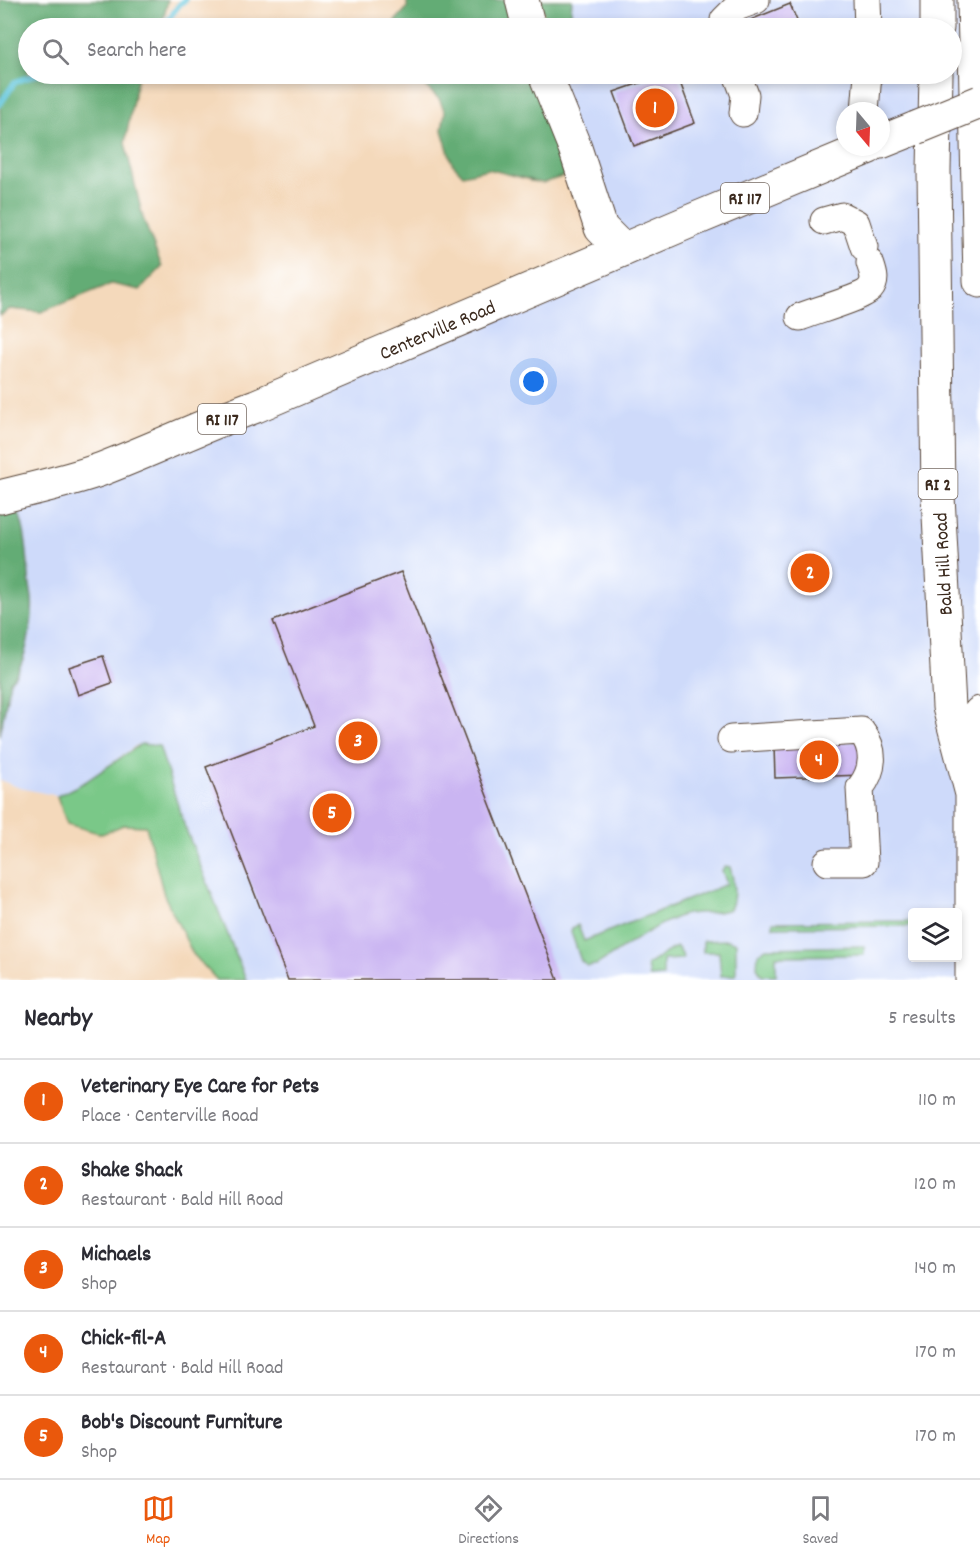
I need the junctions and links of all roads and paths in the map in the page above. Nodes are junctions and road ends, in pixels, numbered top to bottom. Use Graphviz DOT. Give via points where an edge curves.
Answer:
graph roads {
  1 [pos="522,0"];
  2 [pos="541,0"];
  3 [pos="756,0"];
  4 [pos="867,0"];
  5 [pos="937,0"];
  6 [pos="974,0"];
  7 [pos="526,18"];
  8 [pos="546,18"];
  9 [pos="726,18"];
  10 [pos="868,18"];
  11 [pos="937,18"];
  12 [pos="549,84"];
  13 [pos="568,84"];
  14 [pos="741,84"];
  15 [pos="867,84"];
  16 [pos="936,84"];
  17 [pos="866,102"];
  18 [pos="980,102"];
  19 [pos="743,113"];
  20 [pos="890,138"];
  21 [pos="847,156"];
  22 [pos="824,221"];
  23 [pos="622,250"];
  24 [pos="980,281"];
  25 [pos="800,316"];
  26 [pos="0,497"];
  27 [pos="980,713"];
  28 [pos="731,739"];
  29 [pos="972,794"];
  30 [pos="828,862"];
  31 [pos="978,918"];
  32 [pos="972,980"];
  1 -- 7 [label="main road"];
  2 -- 8 [label="main road"];
  3 -- 9 [label="lane" via="737,7"];
  4 -- 10 [label="lane"];
  5 -- 11 [label="main road"];
  6 -- 24 [label="main road"];
  12 -- 23 [label="main road" via="601,228"];
  13 -- 23 [label="main road" via="622,223"];
  14 -- 19 [label="lane" via="745,95"];
  15 -- 17 [label="lane"];
  16 -- 29 [label="main road, Bald Hill Road / RI 2" via="938,496 950,707"];
  18 -- 20 [label="main road, bridge"];
  21 -- 23 [label="main road, Centerville Road / RI 117"];
  22 -- 25 [label="lane" via="842,216 856,223 874,282 867,292"];
  23 -- 26 [label="main road, Centerville Road / RI 117" via="161,446 76,477"];
  27 -- 29 [label="main road, RI 2"];
  28 -- 30 [label="lane" via="861,731 869,741 869,777 860,788 864,862"];
  29 -- 31 [label="main road, Bald Hill Road / RI 2"];
  31 -- 32 [label="main road, Bald Hill Road / RI 2"];
}
